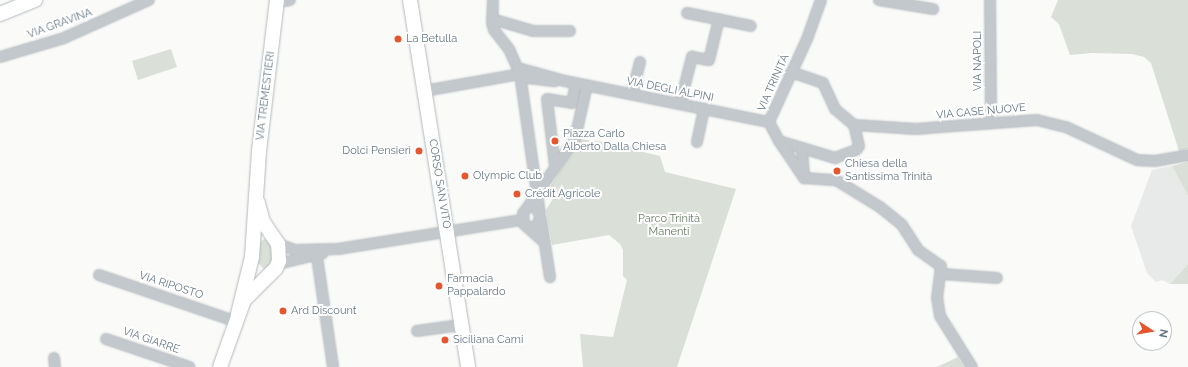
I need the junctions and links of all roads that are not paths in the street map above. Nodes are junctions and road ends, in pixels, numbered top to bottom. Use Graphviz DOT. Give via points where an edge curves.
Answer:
graph roads {
  1 [pos="35,0"];
  2 [pos="149,0"];
  3 [pos="410,0"];
  4 [pos="494,0"];
  5 [pos="821,0"];
  6 [pos="879,0"];
  7 [pos="990,0"];
  8 [pos="281,1"];
  9 [pos="18,3"];
  10 [pos="933,9"];
  11 [pos="687,13"];
  12 [pos="0,14"];
  13 [pos="492,19"];
  14 [pos="719,20"];
  15 [pos="751,26"];
  16 [pos="570,31"];
  17 [pos="0,57"];
  18 [pos="640,62"];
  19 [pos="791,72"];
  20 [pos="519,73"];
  21 [pos="576,83"];
  22 [pos="587,85"];
  23 [pos="424,91"];
  24 [pos="632,94"];
  25 [pos="572,103"];
  26 [pos="680,104"];
  27 [pos="582,105"];
  28 [pos="704,109"];
  29 [pos="769,122"];
  30 [pos="991,122"];
  31 [pos="854,125"];
  32 [pos="779,141"];
  33 [pos="697,142"];
  34 [pos="802,148"];
  35 [pos="1188,155"];
  36 [pos="555,166"];
  37 [pos="804,178"];
  38 [pos="538,191"];
  39 [pos="256,192"];
  40 [pos="541,217"];
  41 [pos="525,219"];
  42 [pos="447,232"];
  43 [pos="275,240"];
  44 [pos="545,243"];
  45 [pos="316,252"];
  46 [pos="252,253"];
  47 [pos="275,267"];
  48 [pos="942,274"];
  49 [pos="100,275"];
  50 [pos="550,277"];
  51 [pos="997,278"];
  52 [pos="236,317"];
  53 [pos="461,325"];
  54 [pos="417,331"];
  55 [pos="106,339"];
  56 [pos="189,367"];
  57 [pos="220,367"];
  58 [pos="333,367"];
  59 [pos="468,367"];
  60 [pos="972,367"];
  1 -- 9 [label="main road"];
  2 -- 17 [label="street, VIA GRAVINA" via="64,38"];
  3 -- 23 [label="main road, CORSO SAN VITO"];
  4 -- 13 [label="street"];
  5 -- 19 [label="street, VIA TRINITÀ"];
  6 -- 10 [label="street"];
  7 -- 30 [label="street, VIA NAPOLI"];
  8 -- 39 [label="main road, VIA TREMESTIERI"];
  9 -- 12 [label="main road"];
  11 -- 14 [label="street"];
  13 -- 16 [label="street" via="533,31"];
  13 -- 20 [label="street" via="494,30 509,49"];
  14 -- 15 [label="street"];
  14 -- 26 [label="street" via="709,60 692,57"];
  18 -- 24 [label="street"];
  19 -- 29 [label="street, VIA TRINITÀ"];
  19 -- 31 [label="street" via="823,83 835,109"];
  20 -- 21 [label="street, VIA DEGLI ALPINI"];
  20 -- 23 [label="street, VIA DEGLI ALPINI"];
  20 -- 38 [label="street"];
  21 -- 22 [label="street, VIA DEGLI ALPINI"];
  21 -- 25 [label="street"];
  22 -- 24 [label="street, VIA DEGLI ALPINI"];
  22 -- 27 [label="street"];
  23 -- 42 [label="main road, CORSO SAN VITO"];
  24 -- 26 [label="street, VIA DEGLI ALPINI"];
  25 -- 27 [label="street"];
  25 -- 36 [label="street" via="547,99"];
  26 -- 28 [label="street, VIA DEGLI ALPINI"];
  27 -- 36 [label="street" via="574,139"];
  28 -- 29 [label="street, VIA DEGLI ALPINI"];
  28 -- 33 [label="street"];
  29 -- 32 [label="street, VIA TRINITÀ"];
  30 -- 31 [label="street, VIA CASE NUOVE" via="916,130"];
  30 -- 35 [label="street, VIA CASE NUOVE" via="1023,119 1051,122 1146,162"];
  31 -- 34 [label="street" via="859,146 856,150 835,158"];
  32 -- 34 [label="street"];
  32 -- 37 [label="street, VIA TRINITÀ"];
  34 -- 37 [label="street"];
  36 -- 38 [label="street"];
  37 -- 48 [label="street" via="836,180 880,207 902,225 918,250 937,261"];
  38 -- 40 [label="street"];
  38 -- 41 [label="street"];
  39 -- 43 [label="main road" via="260,213"];
  39 -- 46 [label="main road"];
  40 -- 41 [label="street" via="536,226"];
  40 -- 41 [label="street" via="533,209"];
  40 -- 44 [label="street"];
  41 -- 42 [label="street"];
  41 -- 44 [label="street"];
  42 -- 45 [label="street"];
  42 -- 53 [label="main road, CORSO SAN VITO"];
  43 -- 45 [label="street" via="294,250"];
  43 -- 46 [label="main road" via="267,234 259,234"];
  43 -- 47 [label="main road"];
  44 -- 50 [label="street"];
  45 -- 47 [label="street"];
  45 -- 58 [label="street"];
  46 -- 47 [label="main road" via="257,268"];
  46 -- 52 [label="main road"];
  47 -- 52 [label="main road" via="250,291"];
  48 -- 51 [label="street"];
  48 -- 60 [label="street" via="937,297 940,316"];
  49 -- 52 [label="street, VIA RIPOSTO"];
  52 -- 57 [label="main road"];
  53 -- 54 [label="street"];
  53 -- 59 [label="main road, CORSO SAN VITO"];
  55 -- 56 [label="street, VIA GIARRE"];
}
